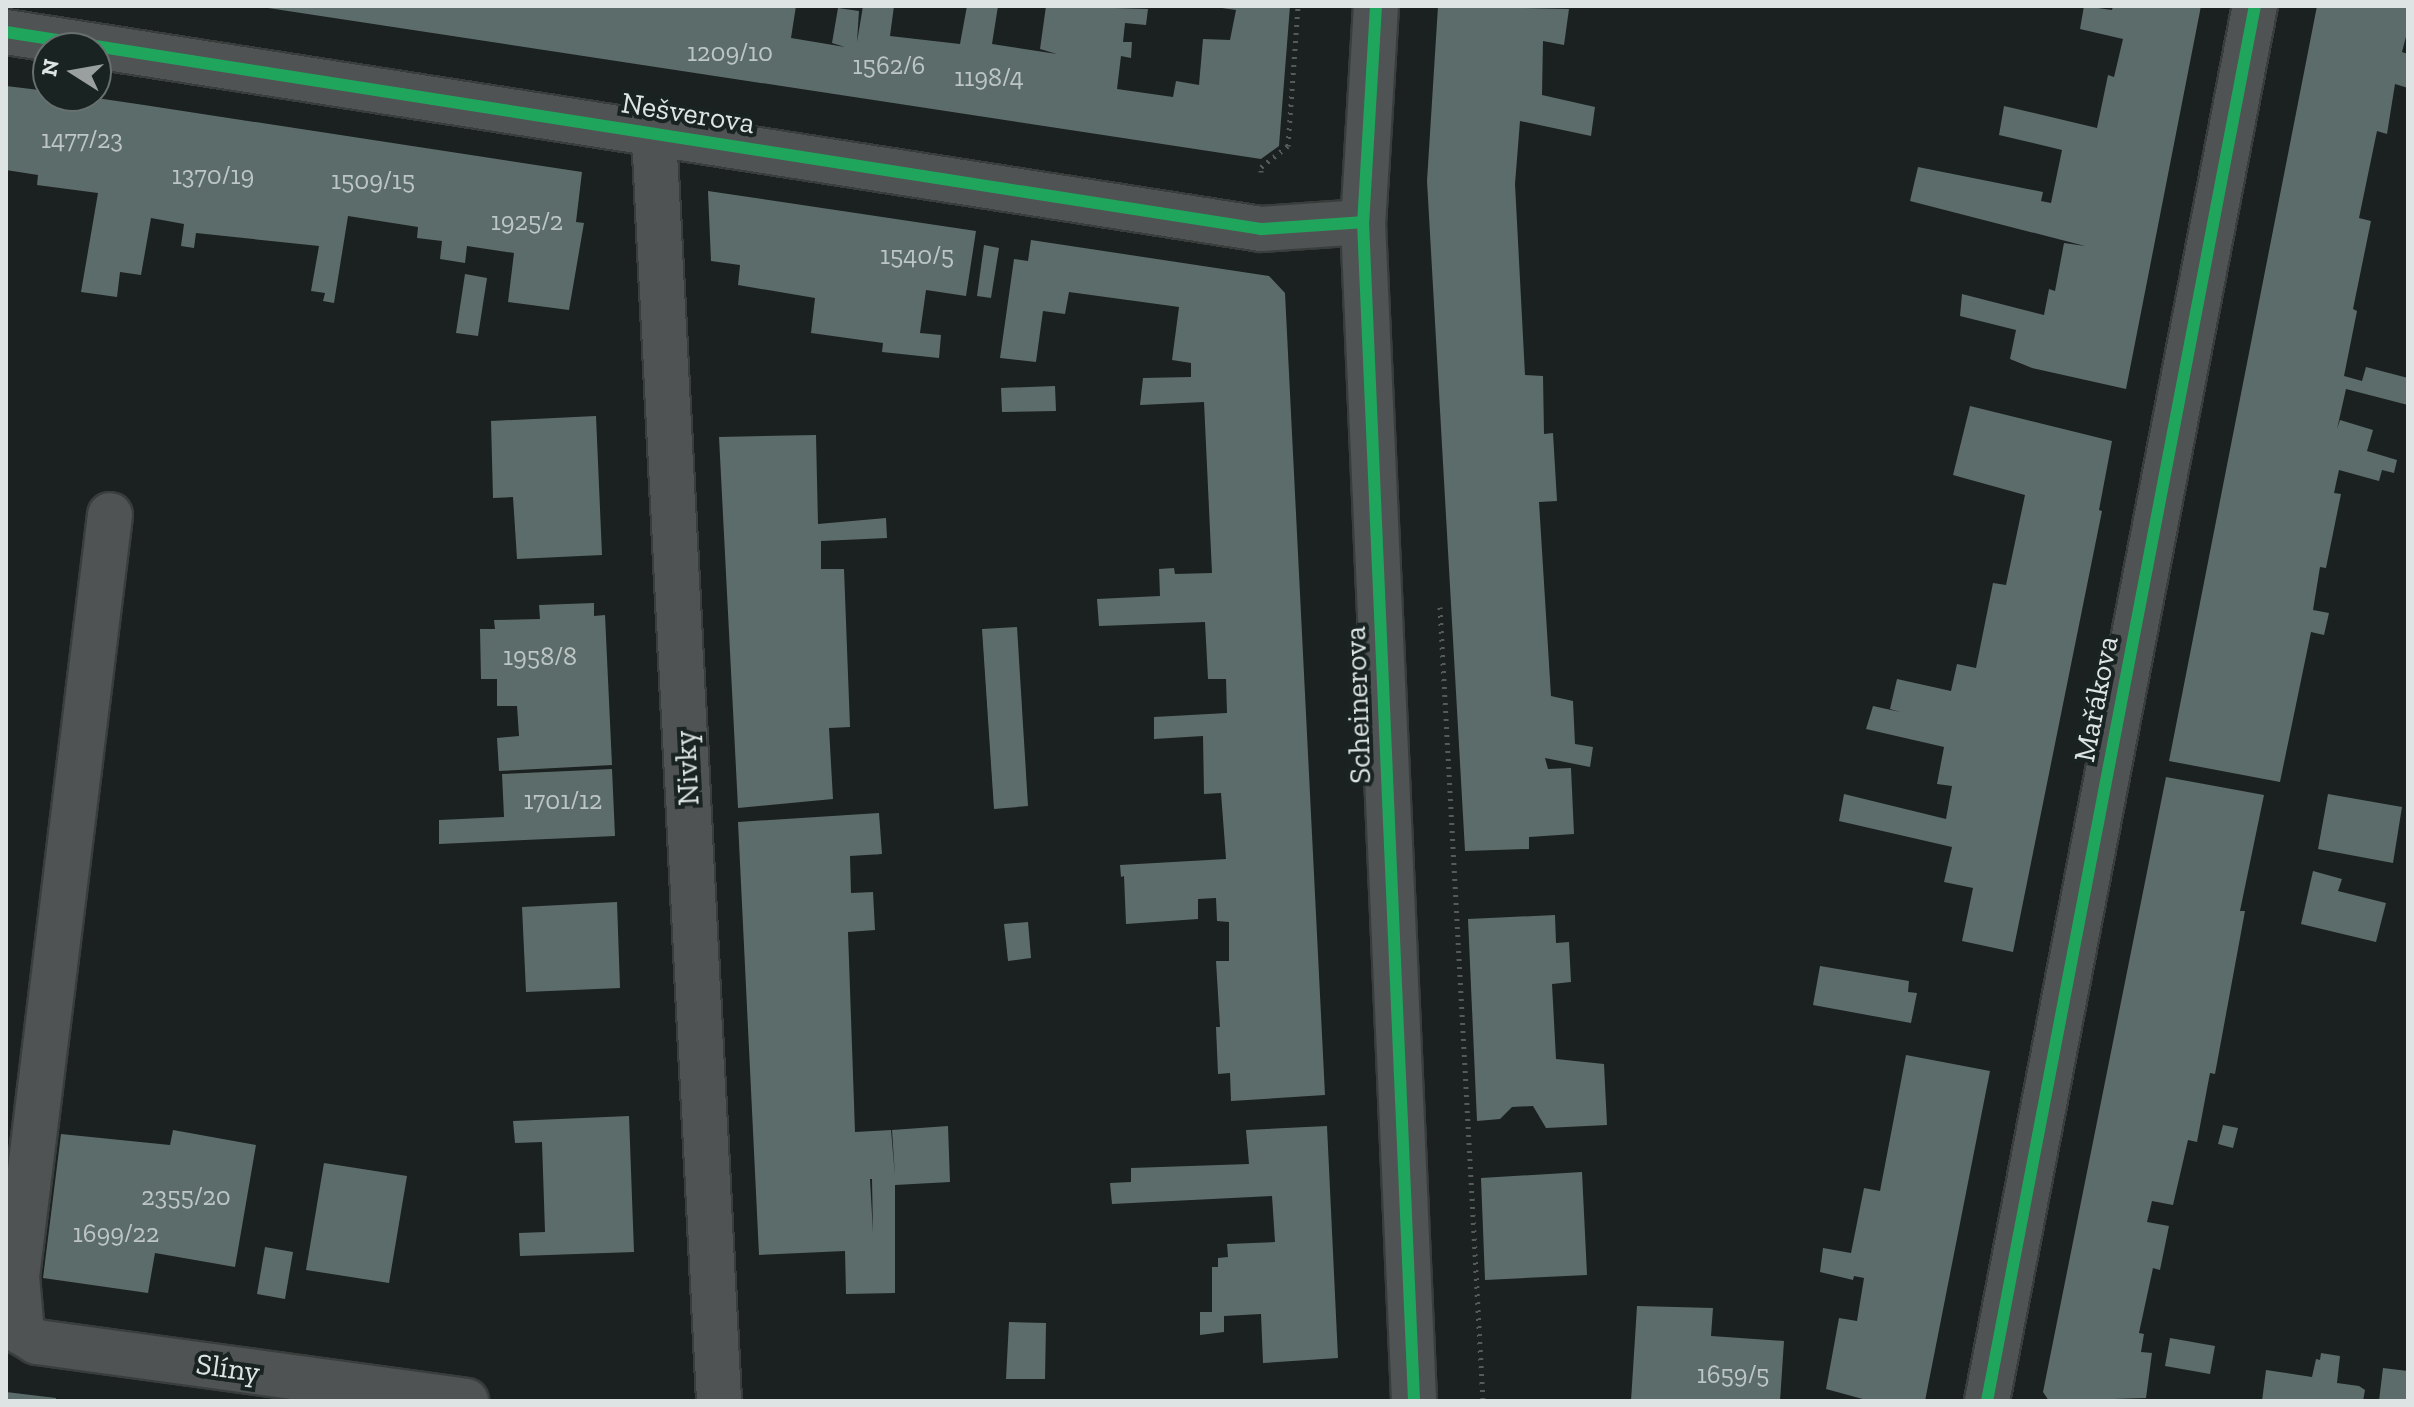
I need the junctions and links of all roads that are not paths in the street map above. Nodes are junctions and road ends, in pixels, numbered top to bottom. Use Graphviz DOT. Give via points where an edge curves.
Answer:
graph roads {
  1 [pos="1376,6"];
  2 [pos="2255,6"];
  3 [pos="6,32"];
  4 [pos="654,134"];
  5 [pos="1363,222"];
  6 [pos="110,515"];
  7 [pos="466,1401"];
  8 [pos="719,1401"];
  9 [pos="1414,1401"];
  10 [pos="1987,1401"];
  1 -- 5 [label="street, Scheinerova"];
  2 -- 10 [label="street, Mařákova"];
  3 -- 4 [label="street, Nešverova"];
  4 -- 5 [label="street, Nešverova" via="1261,229"];
  4 -- 8 [label="street, Nivky"];
  5 -- 9 [label="street, Scheinerova"];
  6 -- 7 [label="street, Slíny" via="17,1277 22,1333 37,1342"];
}
